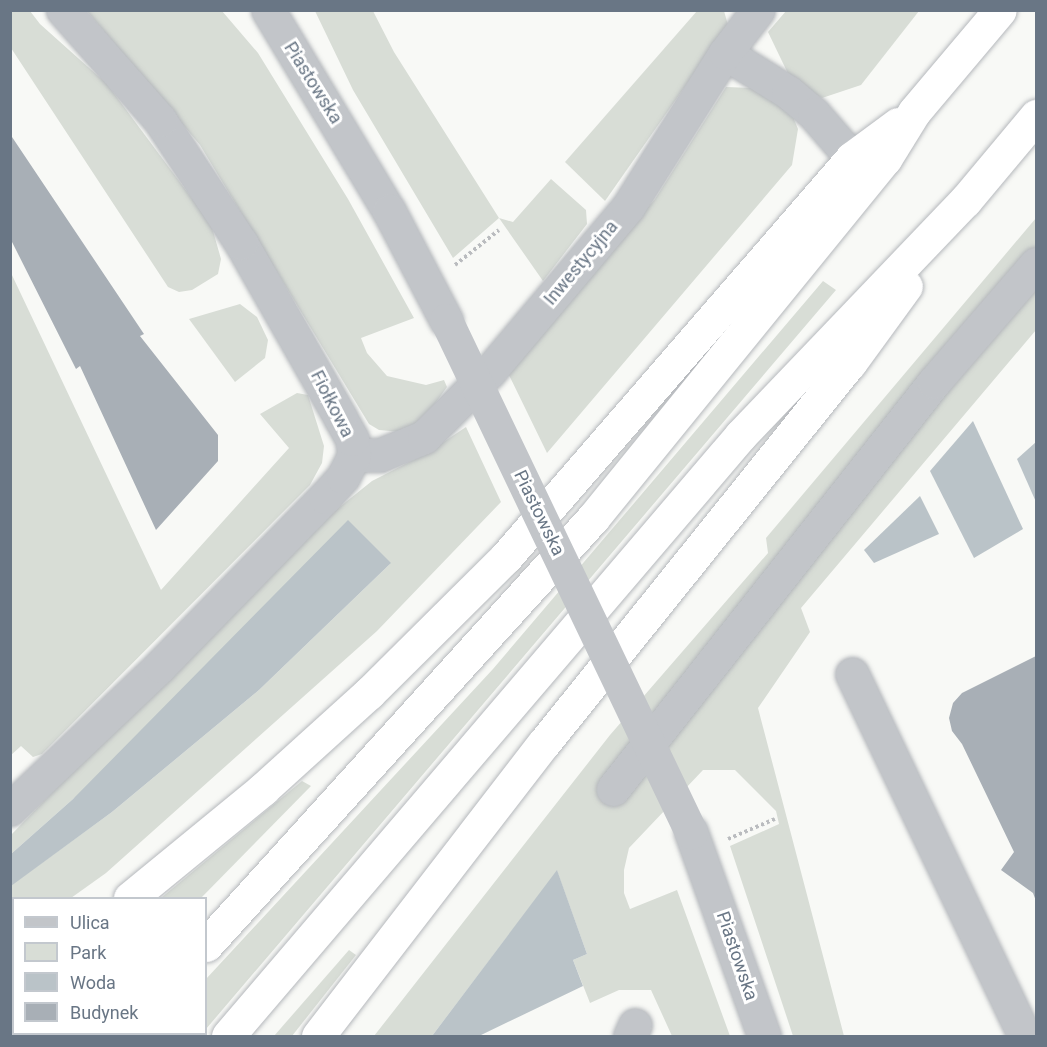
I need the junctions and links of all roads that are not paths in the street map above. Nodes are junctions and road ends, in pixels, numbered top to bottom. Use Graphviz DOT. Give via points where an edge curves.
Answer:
graph roads {
  1 [pos="63,10"];
  2 [pos="268,10"];
  3 [pos="758,10"];
  4 [pos="1000,10"];
  5 [pos="726,53"];
  6 [pos="914,112"];
  7 [pos="1036,116"];
  8 [pos="852,158"];
  9 [pos="965,201"];
  10 [pos="1036,264"];
  11 [pos="354,455"];
  12 [pos="852,674"];
  13 [pos="613,789"];
  14 [pos="10,809"];
  15 [pos="131,897"];
  16 [pos="207,944"];
  17 [pos="228,1036"];
  18 [pos="318,1036"];
  19 [pos="764,1036"];
  20 [pos="1024,1036"];
  1 -- 11 [label="street, Fiołkowa" via="160,120 222,214 340,417 352,439"];
  2 -- 19 [label="street, Piastowska, bridge" via="384,202 705,838"];
  3 -- 5 [label="street, Inwestycyjna"];
  4 -- 6 [label="highway"];
  5 -- 8 [label="street" via="788,92 814,114"];
  5 -- 11 [label="street, Inwestycyjna" via="628,207 490,371 424,437 380,455"];
  6 -- 8 [label="highway"];
  6 -- 16 [label="highway" via="885,159 592,518"];
  7 -- 9 [label="highway"];
  8 -- 15 [label="highway" via="506,557 333,725"];
  9 -- 17 [label="highway" via="741,435"];
  9 -- 18 [label="highway" via="850,363 544,743"];
  10 -- 13 [label="street" via="934,382"];
  11 -- 14 [label="street, Fiołkowa" via="343,477 325,497 160,666"];
  12 -- 20 [label="street"];
}
